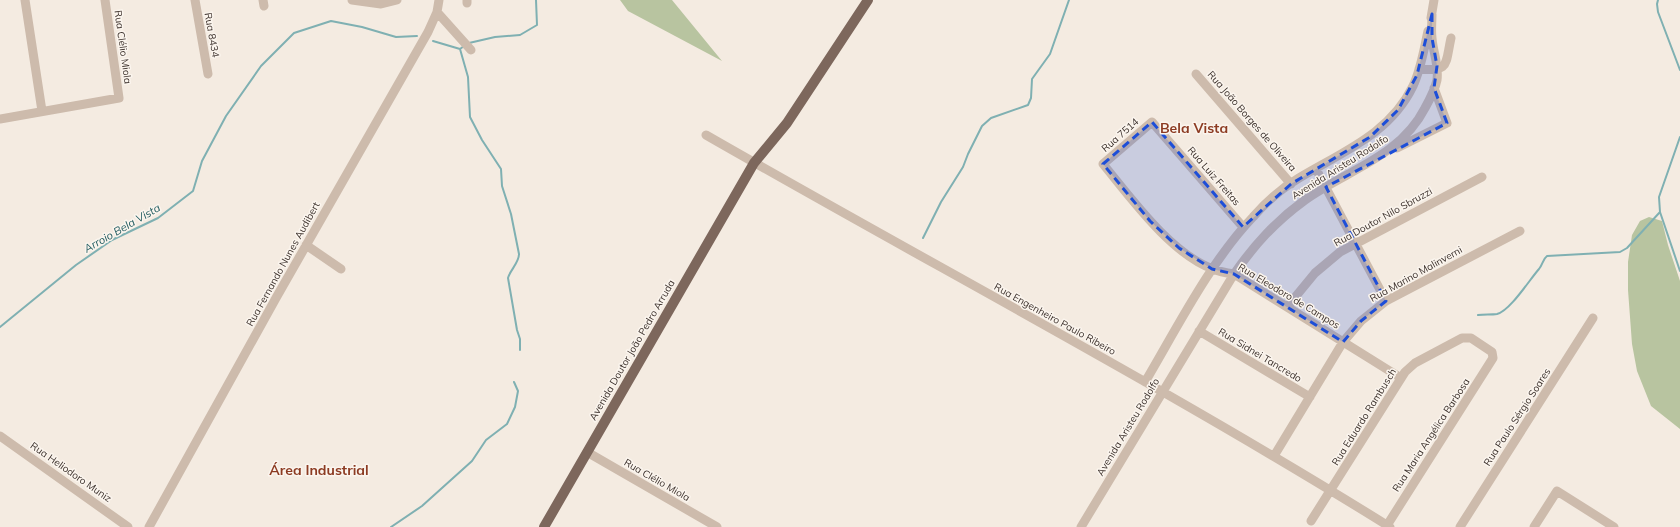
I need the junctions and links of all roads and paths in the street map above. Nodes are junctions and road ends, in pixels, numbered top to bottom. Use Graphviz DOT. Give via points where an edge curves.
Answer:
graph roads {
  1 [pos="25,0"];
  2 [pos="105,0"];
  3 [pos="195,0"];
  4 [pos="352,0"];
  5 [pos="440,0"];
  6 [pos="868,0"];
  7 [pos="1434,0"];
  8 [pos="391,1"];
  9 [pos="437,12"];
  10 [pos="1432,14"];
  11 [pos="1451,38"];
  12 [pos="471,50"];
  13 [pos="1419,69"];
  14 [pos="1437,71"];
  15 [pos="208,74"];
  16 [pos="1196,74"];
  17 [pos="1434,88"];
  18 [pos="42,111"];
  19 [pos="0,119"];
  20 [pos="1152,122"];
  21 [pos="706,135"];
  22 [pos="1378,158"];
  23 [pos="754,163"];
  24 [pos="1103,164"];
  25 [pos="1316,169"];
  26 [pos="1482,177"];
  27 [pos="1291,184"];
  28 [pos="1326,187"];
  29 [pos="1243,227"];
  30 [pos="1520,231"];
  31 [pos="1355,243"];
  32 [pos="306,245"];
  33 [pos="341,269"];
  34 [pos="1212,269"];
  35 [pos="1234,274"];
  36 [pos="1386,301"];
  37 [pos="1287,307"];
  38 [pos="1593,318"];
  39 [pos="1199,331"];
  40 [pos="1343,342"];
  41 [pos="1494,355"];
  42 [pos="1401,378"];
  43 [pos="1145,382"];
  44 [pos="1163,392"];
  45 [pos="1310,397"];
  46 [pos="0,436"];
  47 [pos="587,452"];
  48 [pos="1274,456"];
  49 [pos="1331,490"];
  50 [pos="1311,521"];
  51 [pos="1388,526"];
  52 [pos="1612,526"];
  53 [pos="128,527"];
  54 [pos="149,527"];
  55 [pos="544,527"];
  56 [pos="717,527"];
  57 [pos="1081,527"];
  58 [pos="1460,527"];
  59 [pos="1534,527"];
  1 -- 18 [label="street"];
  2 -- 18 [label="street, Rua Clélio Miola" via="118,98"];
  3 -- 15 [label="street, Rua 8434"];
  4 -- 8 [label="street" via="372,4"];
  5 -- 9 [label="street"];
  6 -- 23 [label="main road" via="770,153 763,160"];
  7 -- 10 [label="street"];
  9 -- 12 [label="street"];
  9 -- 32 [label="street, Rua Fernando Nunes Audibert"];
  10 -- 13 [label="street, Avenida Aristeu Rodolfo"];
  10 -- 14 [label="street, Avenida Aristeu Rodolfo" via="1432,38"];
  11 -- 14 [label="street" via="1446,62"];
  13 -- 14 [label="street"];
  13 -- 25 [label="street, Avenida Aristeu Rodolfo" via="1406,98 1379,129"];
  14 -- 17 [label="street, Avenida Aristeu Rodolfo"];
  16 -- 27 [label="street, Rua João Borges de Oliveira"];
  17 -- 22 [label="street, Avenida Aristeu Rodolfo" via="1424,111 1410,130 1396,146"];
  17 -- 22 [label="street" via="1447,123"];
  18 -- 19 [label="street"];
  20 -- 24 [label="street, Rua 7514"];
  20 -- 29 [label="street, Rua Luiz Freitas"];
  21 -- 23 [label="street, Rua Engenheiro Paulo Ribeiro"];
  22 -- 28 [label="street, Avenida Aristeu Rodolfo"];
  23 -- 43 [label="street, Rua Engenheiro Paulo Ribeiro"];
  23 -- 47 [label="main road, Avenida Doutor João Pedro Arruda" via="756,170 742,184"];
  24 -- 34 [label="street, Rua Eleodoro de Campos" via="1165,236"];
  25 -- 27 [label="street, Avenida Aristeu Rodolfo"];
  25 -- 28 [label="street"];
  26 -- 31 [label="street, Rua Doutor Nilo Sbruzzi"];
  27 -- 29 [label="street, Avenida Aristeu Rodolfo"];
  28 -- 31 [label="street"];
  28 -- 35 [label="street, Avenida Aristeu Rodolfo" via="1294,208 1267,231"];
  29 -- 34 [label="street, Avenida Aristeu Rodolfo"];
  30 -- 36 [label="street, Rua Marino Malinverni"];
  31 -- 36 [label="street"];
  31 -- 37 [label="street, Rua Doutor Nilo Sbruzzi" via="1327,262 1301,288"];
  32 -- 33 [label="street"];
  32 -- 54 [label="street, Rua Fernando Nunes Audibert"];
  34 -- 35 [label="street, Rua Eleodoro de Campos"];
  34 -- 43 [label="street, Avenida Aristeu Rodolfo"];
  35 -- 37 [label="street, Rua Eleodoro de Campos"];
  35 -- 39 [label="street, Avenida Aristeu Rodolfo"];
  36 -- 40 [label="street, Rua Marino Malinverni" via="1361,321"];
  37 -- 40 [label="street, Rua Eleodoro de Campos"];
  38 -- 58 [label="street, Rua Paulo Sérgio Soares"];
  39 -- 44 [label="street, Avenida Aristeu Rodolfo"];
  39 -- 45 [label="street, Rua Sidnei Tancredo"];
  40 -- 42 [label="street, Rua Eleodoro de Campos"];
  40 -- 45 [label="street, Rua Marino Malinverni"];
  41 -- 42 [label="street, Rua Eduardo Rambusch" via="1466,337 1415,363"];
  41 -- 51 [label="street, Rua Maria Angélica Barbosa"];
  42 -- 49 [label="street, Rua Eduardo Rambusch"];
  43 -- 44 [label="street, Rua Engenheiro Paulo Ribeiro"];
  44 -- 48 [label="street, Rua Engenheiro Paulo Ribeiro"];
  44 -- 57 [label="street, Avenida Aristeu Rodolfo"];
  45 -- 48 [label="street, Rua Marino Malinverni"];
  46 -- 53 [label="street, Rua Heliodoro Muniz"];
  47 -- 55 [label="main road, Avenida Doutor João Pedro Arruda"];
  47 -- 56 [label="street, Rua Clélio Miola"];
  48 -- 49 [label="street, Rua Engenheiro Paulo Ribeiro"];
  49 -- 50 [label="street, Rua Eduardo Rambusch"];
  49 -- 51 [label="street, Rua Engenheiro Paulo Ribeiro"];
  52 -- 59 [label="street" via="1557,491"];
}
